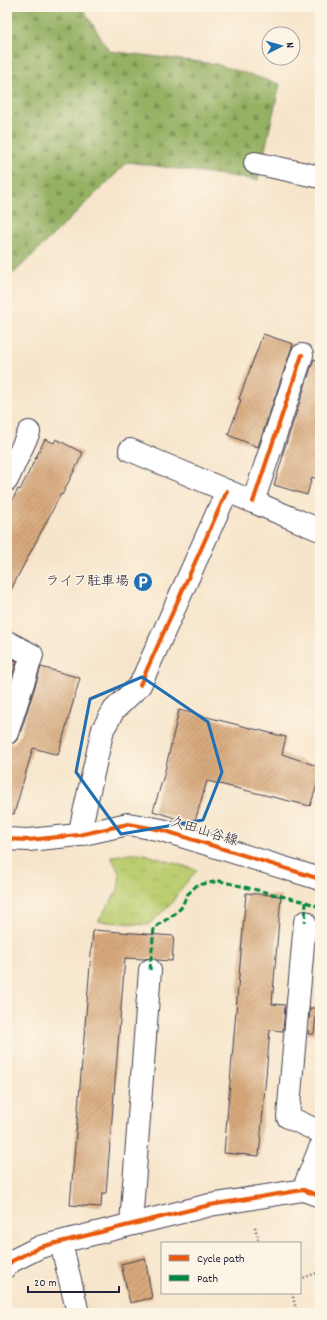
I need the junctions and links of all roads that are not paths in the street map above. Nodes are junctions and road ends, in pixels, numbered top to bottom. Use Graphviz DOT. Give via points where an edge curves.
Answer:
graph roads {
  1 [pos="255,163"];
  2 [pos="320,178"];
  3 [pos="302,356"];
  4 [pos="29,432"];
  5 [pos="130,450"];
  6 [pos="7,480"];
  7 [pos="227,491"];
  8 [pos="253,502"];
  9 [pos="320,530"];
  10 [pos="7,642"];
  11 [pos="7,733"];
  12 [pos="79,835"];
  13 [pos="7,840"];
  14 [pos="320,879"];
  15 [pos="306,922"];
  16 [pos="150,970"];
  17 [pos="320,1132"];
  18 [pos="320,1148"];
  19 [pos="312,1193"];
  20 [pos="131,1224"];
  21 [pos="60,1242"];
  22 [pos="7,1266"];
  23 [pos="78,1313"];
  1 -- 2 [label="street"];
  3 -- 8 [label="street"];
  4 -- 6 [label="street"];
  5 -- 7 [label="street"];
  7 -- 8 [label="street"];
  7 -- 12 [label="street" via="140,685 114,710 103,729"];
  8 -- 9 [label="street"];
  10 -- 11 [label="street" via="32,655"];
  12 -- 13 [label="street, 久田山谷線"];
  12 -- 14 [label="street, 久田山谷線" via="128,824 162,830"];
  15 -- 17 [label="street" via="288,1117"];
  16 -- 20 [label="street"];
  18 -- 19 [label="street"];
  19 -- 20 [label="street" via="210,1205"];
  20 -- 21 [label="street"];
  21 -- 22 [label="street" via="40,1247"];
  21 -- 23 [label="street"];
}
